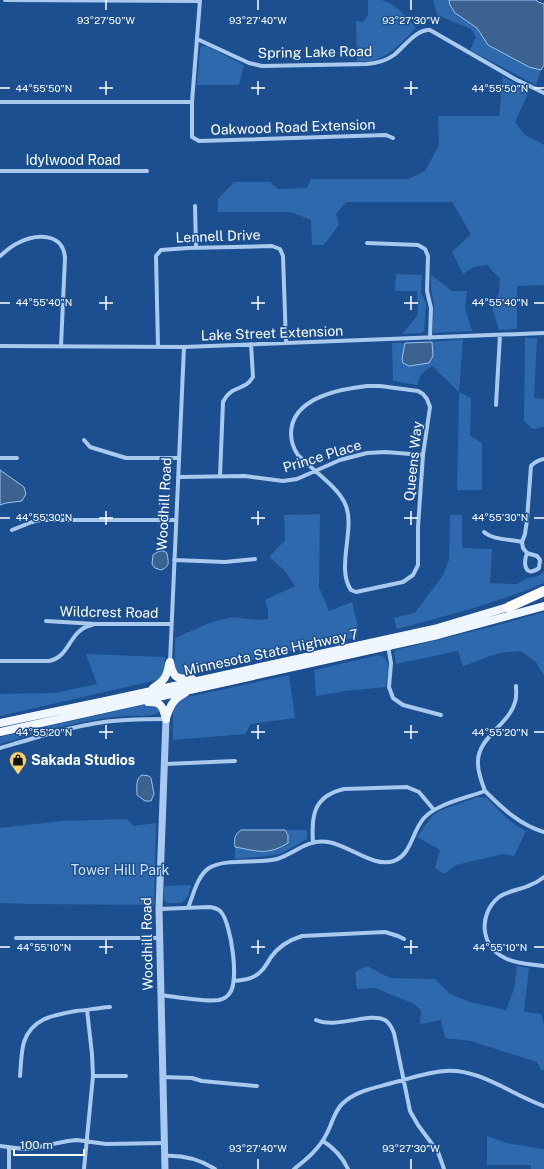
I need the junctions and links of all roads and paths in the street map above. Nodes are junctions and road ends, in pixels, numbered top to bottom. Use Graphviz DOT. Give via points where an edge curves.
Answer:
graph roads {
  1 [pos="5,0"];
  2 [pos="200,1"];
  3 [pos="197,39"];
  4 [pos="544,92"];
  5 [pos="0,102"];
  6 [pos="192,102"];
  7 [pos="394,138"];
  8 [pos="0,171"];
  9 [pos="147,171"];
  10 [pos="195,206"];
  11 [pos="367,243"];
  12 [pos="196,248"];
  13 [pos="0,256"];
  14 [pos="544,333"];
  15 [pos="500,335"];
  16 [pos="430,338"];
  17 [pos="286,343"];
  18 [pos="251,344"];
  19 [pos="0,346"];
  20 [pos="61,346"];
  21 [pos="158,347"];
  22 [pos="184,347"];
  23 [pos="496,405"];
  24 [pos="84,440"];
  25 [pos="423,455"];
  26 [pos="0,458"];
  27 [pos="17,458"];
  28 [pos="179,458"];
  29 [pos="544,459"];
  30 [pos="315,471"];
  31 [pos="220,476"];
  32 [pos="179,477"];
  33 [pos="176,520"];
  34 [pos="12,530"];
  35 [pos="484,532"];
  36 [pos="522,542"];
  37 [pos="527,553"];
  38 [pos="255,559"];
  39 [pos="174,560"];
  40 [pos="544,591"];
  41 [pos="544,595"];
  42 [pos="544,606"];
  43 [pos="509,607"];
  44 [pos="46,621"];
  45 [pos="96,624"];
  46 [pos="171,624"];
  47 [pos="388,646"];
  48 [pos="0,661"];
  49 [pos="170,662"];
  50 [pos="197,685"];
  51 [pos="516,686"];
  52 [pos="150,691"];
  53 [pos="129,703"];
  54 [pos="440,715"];
  55 [pos="166,719"];
  56 [pos="0,723"];
  57 [pos="0,732"];
  58 [pos="0,748"];
  59 [pos="235,761"];
  60 [pos="165,764"];
  61 [pos="485,791"];
  62 [pos="434,810"];
  63 [pos="544,832"];
  64 [pos="313,842"];
  65 [pos="544,877"];
  66 [pos="188,908"];
  67 [pos="158,909"];
  68 [pos="16,938"];
  69 [pos="159,938"];
  70 [pos="404,939"];
  71 [pos="544,966"];
  72 [pos="234,981"];
  73 [pos="160,995"];
  74 [pos="110,1007"];
  75 [pos="87,1010"];
  76 [pos="316,1020"];
  77 [pos="20,1076"];
  78 [pos="93,1076"];
  79 [pos="126,1076"];
  80 [pos="162,1077"];
  81 [pos="403,1080"];
  82 [pos="257,1086"];
  83 [pos="544,1106"];
  84 [pos="323,1141"];
  85 [pos="87,1142"];
  86 [pos="164,1142"];
  87 [pos="0,1146"];
  88 [pos="9,1147"];
  89 [pos="164,1156"];
  90 [pos="9,1169"];
  91 [pos="84,1169"];
  92 [pos="165,1169"];
  93 [pos="215,1169"];
  94 [pos="294,1169"];
  95 [pos="348,1169"];
  96 [pos="444,1169"];
  1 -- 2 [label="street"];
  2 -- 3 [label="street"];
  3 -- 4 [label="street, Spring Lake Road" via="249,63 262,66 374,64 398,52 425,29 515,79"];
  3 -- 6 [label="street"];
  5 -- 6 [label="street"];
  6 -- 7 [label="street, Oakwood Road Extension" via="192,137 199,140 386,135"];
  8 -- 9 [label="street, Idylwood Road"];
  10 -- 12 [label="street"];
  11 -- 16 [label="street" via="418,245 425,249 428,256 427,291 431,308"];
  12 -- 17 [label="street, Lennell Drive" via="272,246 280,249 283,256"];
  12 -- 21 [label="street, Lennell Drive" via="165,249 156,256"];
  13 -- 20 [label="street" via="16,244 35,238 50,238 60,243 65,258"];
  14 -- 15 [label="street, Lake Street Extension"];
  15 -- 16 [label="street, Lake Street Extension"];
  15 -- 23 [label="street"];
  16 -- 17 [label="street, Lake Street Extension"];
  17 -- 18 [label="street, Lake Street Extension"];
  18 -- 22 [label="street, Lake Street Extension"];
  18 -- 31 [label="street" via="253,377 246,385 229,393 223,402"];
  19 -- 20 [label="street, Lake Street Extension"];
  20 -- 21 [label="street, Lake Street Extension"];
  21 -- 22 [label="street, Lake Street Extension"];
  22 -- 28 [label="street, Woodhill Road"];
  24 -- 28 [label="street" via="90,447 126,458"];
  25 -- 30 [label="street, Prince Place" via="367,453"];
  25 -- 30 [label="street, Queens Way" via="430,407 423,394 413,390 380,386 354,387 329,394 305,405 295,416 291,430 292,443 297,454"];
  25 -- 30 [label="street, Queens Way" via="418,561 415,572 407,581 400,584 359,592 353,591 346,579 346,505"];
  26 -- 27 [label="street"];
  28 -- 32 [label="street, Woodhill Road"];
  29 -- 36 [label="street" via="531,466 527,520"];
  30 -- 31 [label="street, Prince Place" via="297,479 283,481 251,476"];
  31 -- 32 [label="street, Prince Place"];
  32 -- 33 [label="street, Woodhill Road"];
  33 -- 34 [label="street" via="40,520"];
  33 -- 39 [label="street, Woodhill Road"];
  35 -- 36 [label="street" via="494,538"];
  36 -- 37 [label="street"];
  37 -- 37 [label="street" via="524,566 531,572 536,571 540,560 537,556"];
  38 -- 39 [label="street" via="225,562"];
  39 -- 46 [label="street, Woodhill Road"];
  40 -- 43 [label="highway"];
  41 -- 43 [label="main road, Minnesota State Highway 7"];
  42 -- 47 [label="main road, Minnesota State Highway 7"];
  43 -- 50 [label="main road, Minnesota State Highway 7" via="434,629"];
  44 -- 45 [label="street, Wildcrest Road"];
  45 -- 46 [label="street, Wildcrest Road"];
  45 -- 48 [label="street" via="77,632 65,652 55,660"];
  46 -- 49 [label="street, Woodhill Road"];
  47 -- 50 [label="main road, Minnesota State Highway 7"];
  47 -- 54 [label="street" via="391,663 389,686 393,698 402,705"];
  49 -- 50 [label="main road" via="176,676 196,679"];
  49 -- 52 [label="main road" via="165,679"];
  50 -- 52 [label="main road, Minnesota State Highway 7"];
  50 -- 53 [label="main road, Minnesota State Highway 7"];
  50 -- 55 [label="main road" via="173,700"];
  51 -- 61 [label="street" via="514,706 483,744 478,757"];
  52 -- 56 [label="main road, Minnesota State Highway 7"];
  53 -- 55 [label="main road" via="155,702 163,709"];
  53 -- 57 [label="main road, Minnesota State Highway 7"];
  55 -- 58 [label="street" via="119,720 92,724 60,730"];
  55 -- 60 [label="street, Woodhill Road"];
  59 -- 60 [label="street"];
  60 -- 67 [label="street, Woodhill Road"];
  61 -- 62 [label="street"];
  61 -- 63 [label="street" via="514,818"];
  62 -- 64 [label="street" via="420,824 406,852 394,860 380,862 335,843"];
  62 -- 64 [label="street" via="419,792 407,787 344,789 330,794 317,807 312,820"];
  64 -- 66 [label="street" via="277,859 221,864 208,869 202,874"];
  65 -- 71 [label="street" via="501,896 489,908 484,924 488,941 498,954 514,961"];
  66 -- 67 [label="street"];
  66 -- 72 [label="street" via="214,908 222,912 231,937"];
  67 -- 69 [label="street, Woodhill Road"];
  68 -- 69 [label="street"];
  69 -- 73 [label="street, Woodhill Road"];
  70 -- 72 [label="street" via="385,932 302,936 276,950 254,977"];
  72 -- 73 [label="street" via="234,988 220,1000"];
  73 -- 80 [label="street, Woodhill Road"];
  74 -- 75 [label="street"];
  75 -- 77 [label="street" via="47,1017 32,1027 24,1043"];
  75 -- 78 [label="street"];
  76 -- 81 [label="street" via="327,1023 375,1018 390,1023"];
  78 -- 79 [label="street"];
  78 -- 85 [label="street"];
  80 -- 82 [label="street"];
  80 -- 86 [label="street, Woodhill Road"];
  81 -- 83 [label="street" via="444,1071 468,1072"];
  81 -- 84 [label="street" via="364,1090 344,1102 336,1110"];
  81 -- 96 [label="street" via="410,1111 438,1152"];
  84 -- 94 [label="street"];
  84 -- 95 [label="street" via="341,1156"];
  85 -- 86 [label="street"];
  85 -- 88 [label="street" via="68,1140 33,1148"];
  85 -- 91 [label="street"];
  86 -- 89 [label="street, Woodhill Road"];
  87 -- 88 [label="street"];
  88 -- 90 [label="street"];
  89 -- 92 [label="street, Woodhill Road"];
  89 -- 93 [label="street" via="195,1159"];
}
